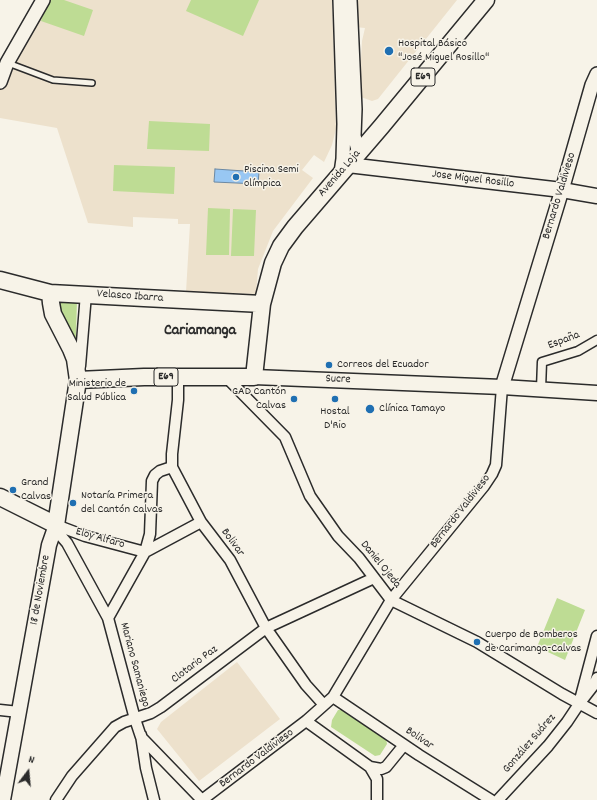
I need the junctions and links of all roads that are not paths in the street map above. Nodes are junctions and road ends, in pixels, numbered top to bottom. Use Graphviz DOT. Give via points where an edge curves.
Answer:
graph roads {
  1 [pos="42,0"];
  2 [pos="340,0"];
  3 [pos="350,0"];
  4 [pos="486,0"];
  5 [pos="7,63"];
  6 [pos="597,74"];
  7 [pos="0,82"];
  8 [pos="92,83"];
  9 [pos="359,153"];
  10 [pos="344,169"];
  11 [pos="562,190"];
  12 [pos="597,196"];
  13 [pos="4,284"];
  14 [pos="50,292"];
  15 [pos="86,294"];
  16 [pos="262,304"];
  17 [pos="597,340"];
  18 [pos="226,377"];
  19 [pos="254,377"];
  20 [pos="178,378"];
  21 [pos="78,380"];
  22 [pos="502,387"];
  23 [pos="541,389"];
  24 [pos="597,393"];
  25 [pos="172,467"];
  26 [pos="0,497"];
  27 [pos="201,522"];
  28 [pos="56,525"];
  29 [pos="85,536"];
  30 [pos="71,550"];
  31 [pos="145,552"];
  32 [pos="374,578"];
  33 [pos="391,600"];
  34 [pos="108,618"];
  35 [pos="266,628"];
  36 [pos="597,636"];
  37 [pos="597,678"];
  38 [pos="333,697"];
  39 [pos="578,704"];
  40 [pos="324,705"];
  41 [pos="0,710"];
  42 [pos="19,712"];
  43 [pos="151,713"];
  44 [pos="597,713"];
  45 [pos="134,719"];
  46 [pos="306,721"];
  47 [pos="141,737"];
  48 [pos="404,745"];
  49 [pos="165,761"];
  50 [pos="370,767"];
  51 [pos="146,768"];
  52 [pos="3,800"];
  53 [pos="56,800"];
  54 [pos="154,800"];
  55 [pos="202,800"];
  56 [pos="377,800"];
  57 [pos="491,800"];
  58 [pos="498,800"];
  1 -- 5 [label="street"];
  2 -- 10 [label="street"];
  3 -- 9 [label="street" via="354,136"];
  4 -- 9 [label="main road, Avenida Loja / E69"];
  5 -- 7 [label="street"];
  5 -- 8 [label="lane" via="53,80"];
  6 -- 11 [label="street, Bernardo Valdivieso"];
  9 -- 10 [label="main road, Avenida Loja / E69"];
  10 -- 11 [label="main road, Jose Miguel Rosillo"];
  10 -- 16 [label="main road, Avenida Loja / E69" via="281,246 273,262"];
  11 -- 12 [label="main road, Jose Miguel Rosillo"];
  11 -- 22 [label="street, Bernardo Valdivieso"];
  13 -- 14 [label="main road, Velasco Ibarra"];
  14 -- 15 [label="main road, Velasco Ibarra"];
  14 -- 21 [label="main road, 18 de Noviembre" via="53,314 71,349"];
  15 -- 16 [label="main road, Velasco Ibarra"];
  15 -- 21 [label="street, 18 de Noviembre"];
  16 -- 19 [label="main road, Avenida Loja / E69"];
  17 -- 23 [label="street, España" via="578,351 542,362"];
  18 -- 19 [label="main road, Sucre / E69"];
  18 -- 20 [label="main road, Sucre / E69"];
  18 -- 32 [label="street, Daniel Ojeda" via="285,437 310,496 338,536"];
  19 -- 22 [label="main road, Sucre"];
  20 -- 21 [label="main road, Sucre / E69"];
  20 -- 25 [label="street"];
  21 -- 28 [label="main road, 18 de Noviembre"];
  22 -- 23 [label="main road, Sucre"];
  22 -- 33 [label="street, Bernardo Valdivieso" via="496,465 492,474"];
  23 -- 24 [label="main road, Sucre"];
  25 -- 27 [label="street, Bolivar"];
  25 -- 31 [label="street" via="154,475 152,481 150,534"];
  26 -- 28 [label="main road, Eloy Alfaro"];
  27 -- 31 [label="street"];
  27 -- 35 [label="street, Bolivar" via="230,560"];
  28 -- 29 [label="street, Eloy Alfaro"];
  28 -- 30 [label="street, Mariano Samaniego"];
  28 -- 42 [label="main road, 18 de Noviembre" via="49,545"];
  29 -- 30 [label="street" via="74,539"];
  29 -- 31 [label="street, Eloy Alfaro"];
  30 -- 34 [label="street, Mariano Samaniego"];
  31 -- 34 [label="street"];
  32 -- 33 [label="street, Daniel Ojeda"];
  32 -- 35 [label="street, Clotario Paz"];
  33 -- 38 [label="street, Bernardo Valdivieso"];
  33 -- 39 [label="street, Daniel Ojeda" via="477,642"];
  34 -- 45 [label="street, Mariano Samaniego"];
  35 -- 40 [label="street, Bolivar" via="306,685"];
  35 -- 43 [label="street, Clotario Paz"];
  36 -- 39 [label="street, González Suárez"];
  37 -- 39 [label="street, González Suárez"];
  38 -- 40 [label="street, Bernardo Valdivieso"];
  38 -- 48 [label="street, Bolívar"];
  39 -- 44 [label="street, Daniel Ojeda"];
  39 -- 58 [label="street, González Suárez" via="548,746"];
  40 -- 46 [label="street, Bernardo Valdivieso"];
  41 -- 42 [label="street"];
  42 -- 52 [label="main road, 18 de Noviembre"];
  43 -- 45 [label="street, Clotario Paz"];
  43 -- 47 [label="street" via="144,721"];
  45 -- 47 [label="street, Mariano Samaniego"];
  45 -- 53 [label="street, Clotario Paz" via="112,729 72,776"];
  46 -- 50 [label="street"];
  46 -- 55 [label="street, Bernardo Valdivieso"];
  47 -- 49 [label="street, Mariano Samaniego"];
  47 -- 51 [label="street"];
  48 -- 50 [label="street" via="386,767"];
  48 -- 57 [label="street, Bolívar"];
  49 -- 51 [label="street" via="151,757"];
  49 -- 55 [label="street, Mariano Samaniego"];
  50 -- 56 [label="street" via="377,779"];
  51 -- 54 [label="street"];
}
